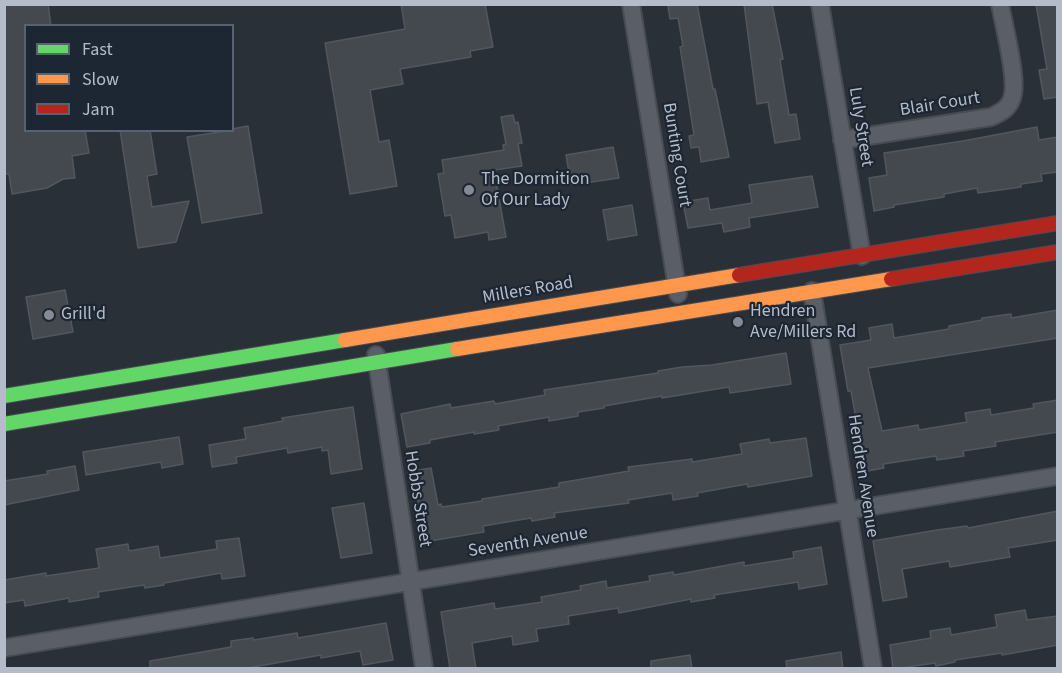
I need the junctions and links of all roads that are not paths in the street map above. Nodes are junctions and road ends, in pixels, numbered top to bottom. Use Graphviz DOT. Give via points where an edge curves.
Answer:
graph roads {
  1 [pos="631,4"];
  2 [pos="820,4"];
  3 [pos="1000,4"];
  4 [pos="842,140"];
  5 [pos="1058,223"];
  6 [pos="1058,252"];
  7 [pos="862,256"];
  8 [pos="677,285"];
  9 [pos="812,291"];
  10 [pos="681,312"];
  11 [pos="373,335"];
  12 [pos="377,363"];
  13 [pos="4,396"];
  14 [pos="4,424"];
  15 [pos="1058,476"];
  16 [pos="848,510"];
  17 [pos="410,582"];
  18 [pos="4,648"];
  19 [pos="424,669"];
  20 [pos="873,669"];
  1 -- 8 [label="street, Bunting Court"];
  2 -- 4 [label="street, Luly Street"];
  3 -- 4 [label="street, Blair Court" via="1013,87 1009,105 1002,112 991,117"];
  4 -- 7 [label="street, Luly Street"];
  5 -- 7 [label="main road, Millers Road"];
  6 -- 9 [label="main road"];
  7 -- 8 [label="main road, Millers Road"];
  8 -- 10 [label="street, Bunting Court"];
  8 -- 11 [label="main road, Millers Road"];
  9 -- 10 [label="main road"];
  9 -- 16 [label="street, Hendren Avenue"];
  10 -- 12 [label="main road"];
  11 -- 12 [label="street, Hobbs Street"];
  11 -- 13 [label="main road, Millers Road"];
  12 -- 14 [label="main road"];
  12 -- 17 [label="street, Hobbs Street"];
  15 -- 16 [label="street, Seventh Avenue"];
  16 -- 17 [label="street, Seventh Avenue"];
  16 -- 20 [label="street, Hendren Avenue"];
  17 -- 18 [label="street, Seventh Avenue"];
  17 -- 19 [label="street, Hobbs Street"];
}
